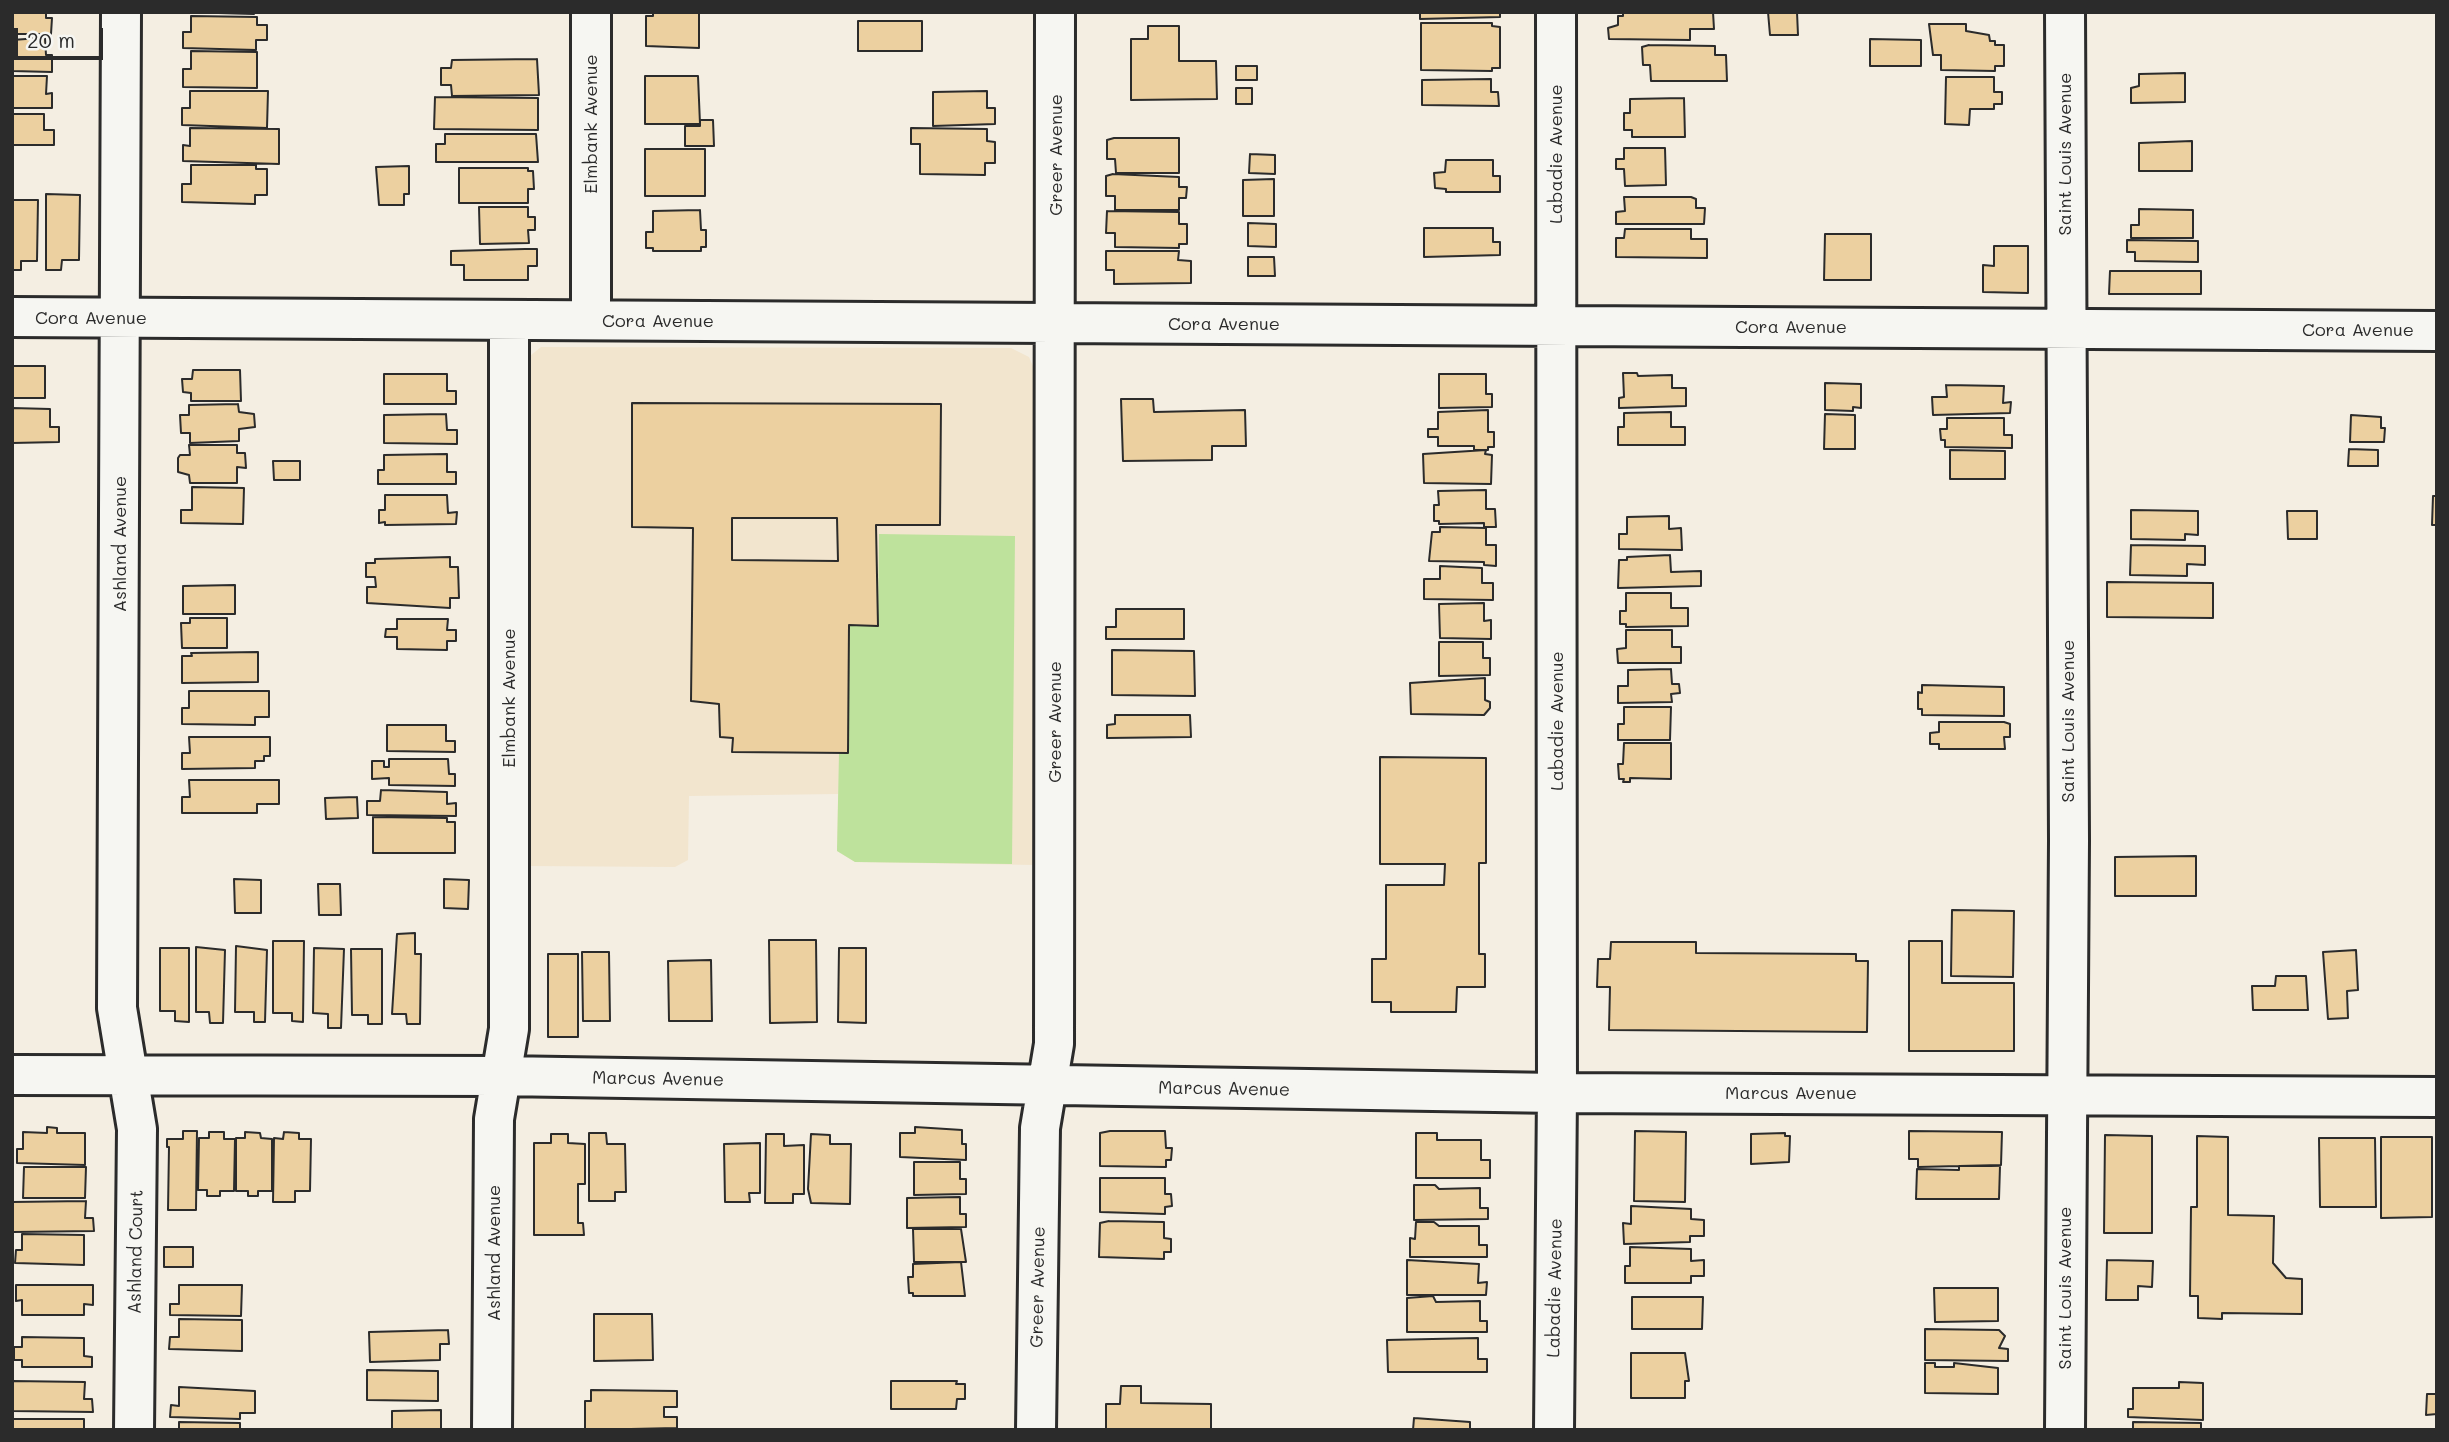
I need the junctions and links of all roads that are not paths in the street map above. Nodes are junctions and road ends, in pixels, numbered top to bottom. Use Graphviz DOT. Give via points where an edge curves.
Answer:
graph roads {
  1 [pos="121,12"];
  2 [pos="592,12"];
  3 [pos="1055,12"];
  4 [pos="1556,12"];
  5 [pos="2065,12"];
  6 [pos="12,317"];
  7 [pos="121,318"];
  8 [pos="509,320"];
  9 [pos="591,320"];
  10 [pos="1056,323"];
  11 [pos="1557,326"];
  12 [pos="2066,328"];
  13 [pos="2437,331"];
  14 [pos="12,1075"];
  15 [pos="128,1076"];
  16 [pos="501,1076"];
  17 [pos="1046,1086"];
  18 [pos="1557,1093"];
  19 [pos="2065,1094"];
  20 [pos="2437,1097"];
  21 [pos="134,1430"];
  22 [pos="492,1430"];
  23 [pos="1036,1430"];
  24 [pos="1554,1430"];
  25 [pos="2065,1430"];
  1 -- 7 [label="street, Ashland Avenue"];
  2 -- 9 [label="street, Elmbank Avenue"];
  3 -- 10 [label="street, Greer Avenue"];
  4 -- 11 [label="street, Labadie Avenue"];
  5 -- 12 [label="street, Saint Louis Avenue"];
  6 -- 7 [label="street, Cora Avenue"];
  7 -- 8 [label="street, Cora Avenue"];
  7 -- 15 [label="street, Ashland Avenue" via="117,1009"];
  8 -- 9 [label="street, Cora Avenue"];
  8 -- 16 [label="street, Elmbank Avenue" via="509,1029"];
  9 -- 10 [label="street, Cora Avenue"];
  10 -- 11 [label="street, Cora Avenue"];
  10 -- 17 [label="street, Greer Avenue" via="1054,1031"];
  11 -- 12 [label="street, Cora Avenue"];
  11 -- 18 [label="street, Labadie Avenue"];
  12 -- 13 [label="street, Cora Avenue"];
  12 -- 19 [label="street, Saint Louis Avenue" via="2069,841"];
  14 -- 15 [label="street, Marcus Avenue"];
  15 -- 16 [label="street, Marcus Avenue"];
  15 -- 21 [label="street, Ashland Court" via="137,1129"];
  16 -- 17 [label="street, Marcus Avenue"];
  16 -- 22 [label="street, Ashland Avenue" via="494,1119"];
  17 -- 18 [label="street, Marcus Avenue"];
  17 -- 23 [label="street, Greer Avenue" via="1040,1128"];
  18 -- 19 [label="street, Marcus Avenue"];
  18 -- 24 [label="street, Labadie Avenue"];
  19 -- 20 [label="street, Marcus Avenue"];
  19 -- 25 [label="street, Saint Louis Avenue"];
}
